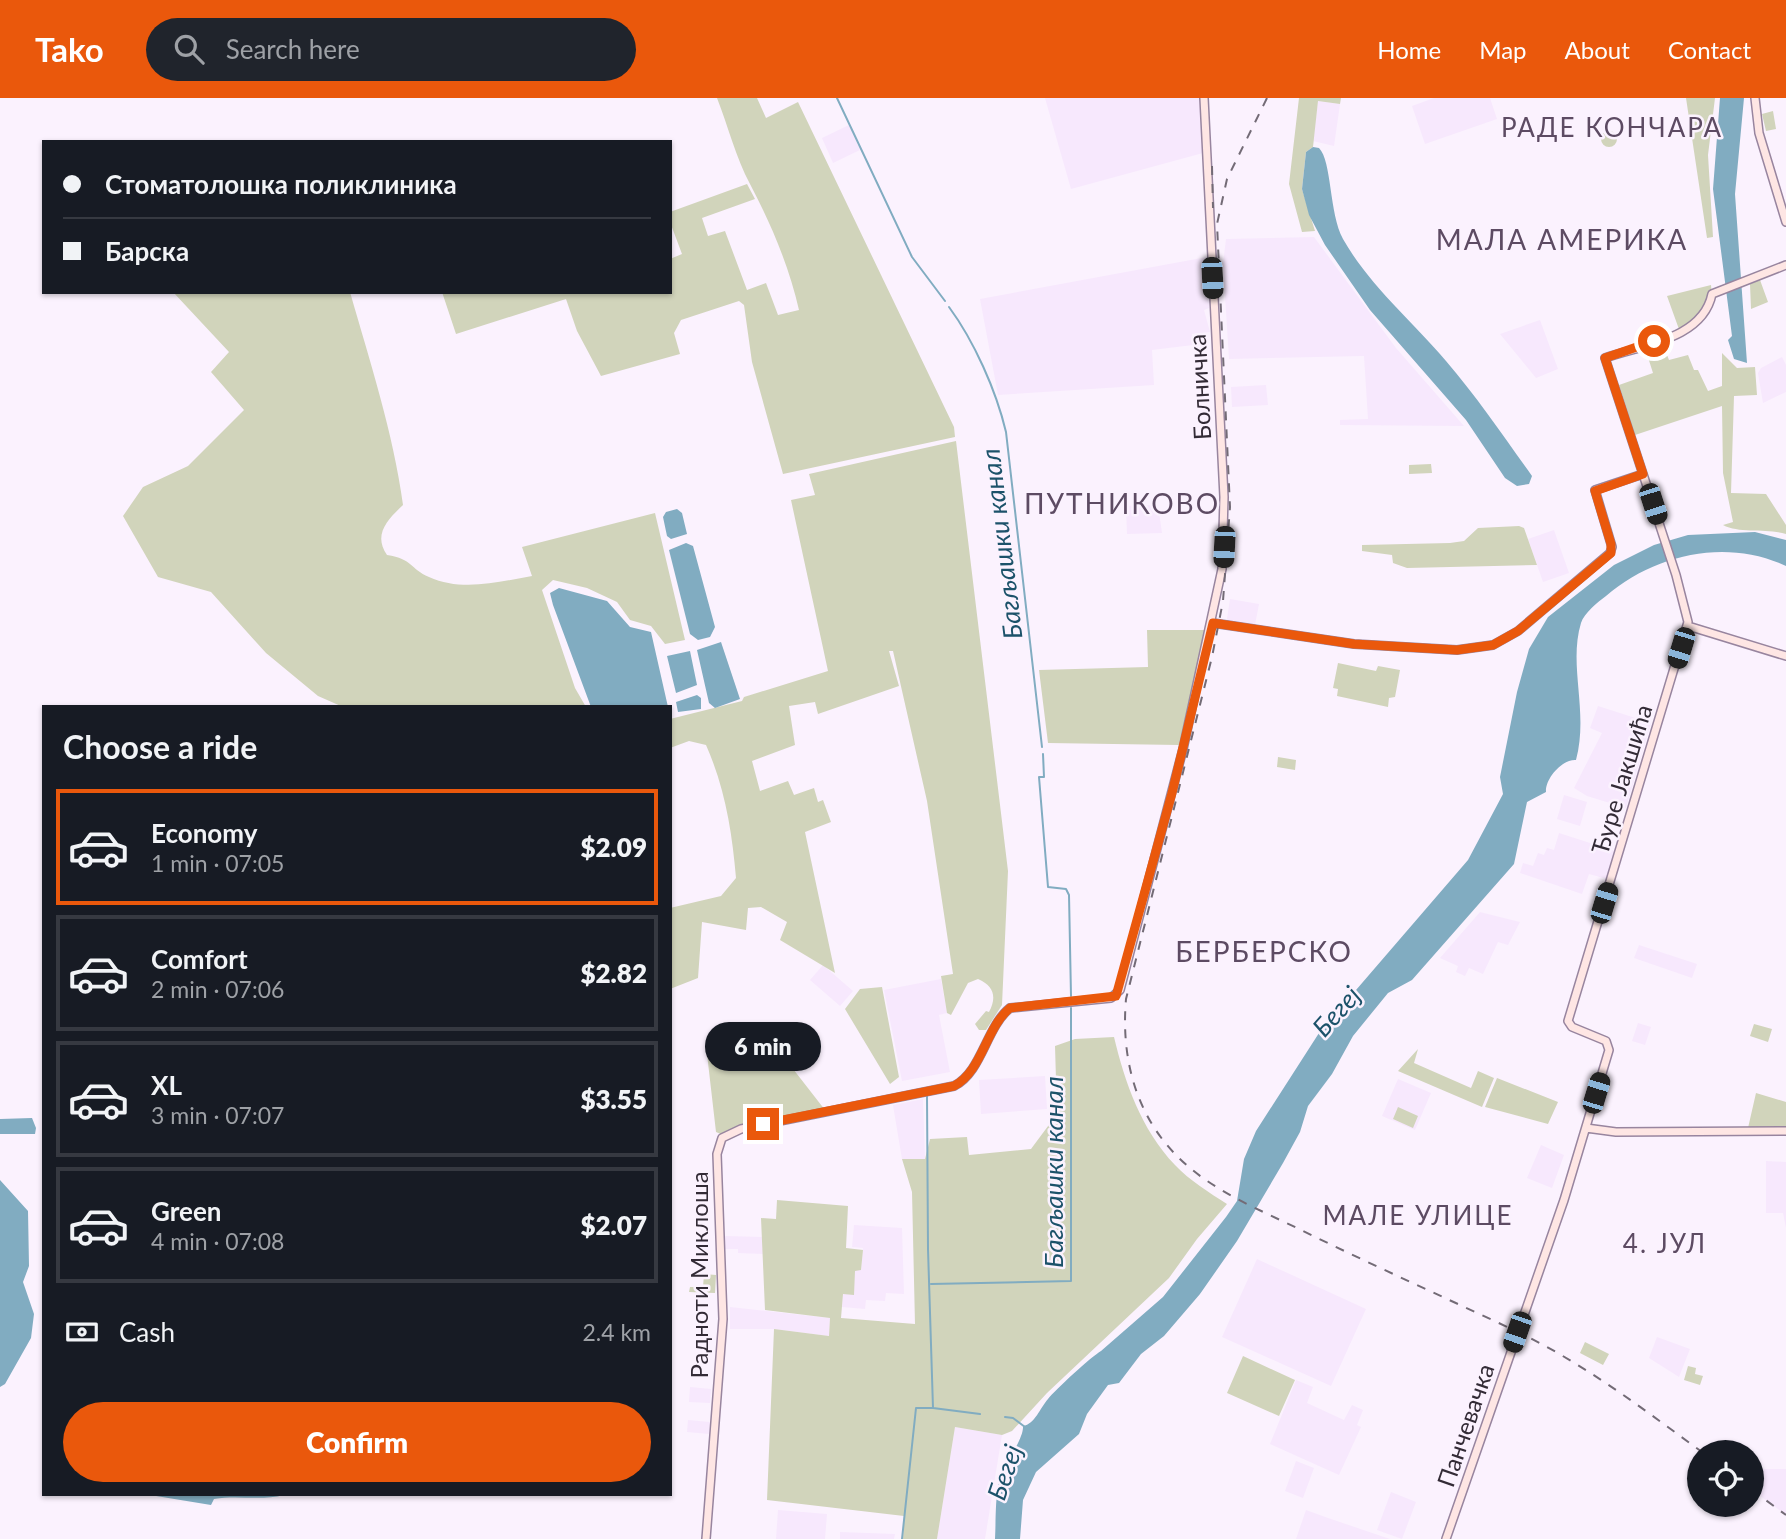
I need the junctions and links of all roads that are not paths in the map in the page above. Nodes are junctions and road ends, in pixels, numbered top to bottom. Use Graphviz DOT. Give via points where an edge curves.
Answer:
graph roads {
  1 [pos="1204,98"];
  2 [pos="1755,98"];
  3 [pos="1786,222"];
  4 [pos="1786,265"];
  5 [pos="1643,474"];
  6 [pos="1688,626"];
  7 [pos="1212,627"];
  8 [pos="1786,656"];
  9 [pos="1608,1043"];
  10 [pos="1586,1128"];
  11 [pos="1786,1131"];
  12 [pos="722,1138"];
  13 [pos="706,1539"];
  14 [pos="1446,1539"];
  1 -- 7 [label="street, Болничка" via="1224,497 1222,569"];
  2 -- 3 [label="street"];
  4 -- 5 [label="street" via="1712,294 1707,312 1693,326 1605,358"];
  5 -- 6 [label="street" via="1689,617"];
  5 -- 7 [label="street" via="1595,491 1612,550 1518,631 1493,645 1457,650 1354,644"];
  6 -- 8 [label="street"];
  6 -- 9 [label="street, Ђуре Јакшића" via="1568,1024"];
  7 -- 12 [label="street, Болничка" via="1114,997 1010,1008 999,1018 967,1074 954,1086 741,1129"];
  9 -- 10 [label="street, Панчевачка"];
  10 -- 11 [label="street"];
  10 -- 14 [label="street, Панчевачка"];
  12 -- 13 [label="street, Радноти Миклоша" via="717,1154 722,1327"];
}
